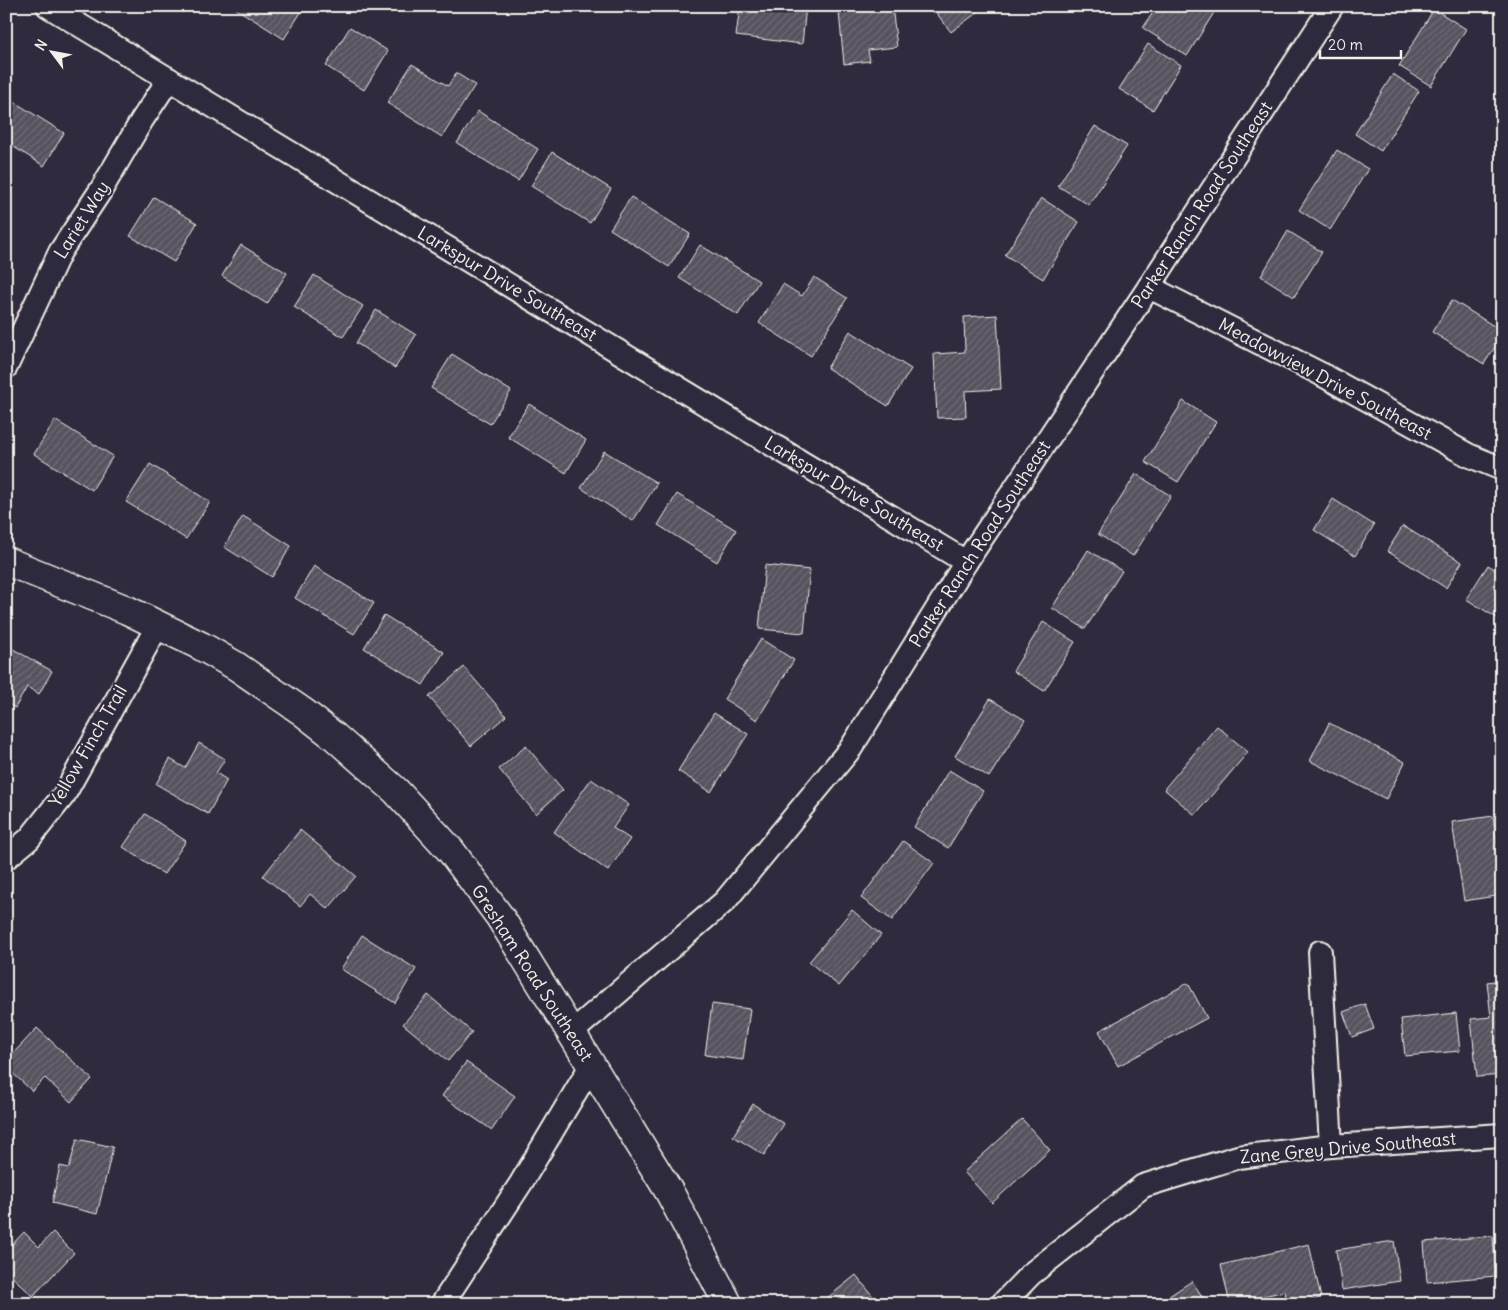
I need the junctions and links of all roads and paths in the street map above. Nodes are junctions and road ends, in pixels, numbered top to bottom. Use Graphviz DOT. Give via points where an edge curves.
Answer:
graph roads {
  1 [pos="48,6"];
  2 [pos="1332,6"];
  3 [pos="169,79"];
  4 [pos="1149,287"];
  5 [pos="6,367"];
  6 [pos="1502,469"];
  7 [pos="6,561"];
  8 [pos="966,562"];
  9 [pos="158,625"];
  10 [pos="6,858"];
  11 [pos="1320,952"];
  12 [pos="571,1033"];
  13 [pos="591,1066"];
  14 [pos="1502,1135"];
  15 [pos="1331,1146"];
  16 [pos="442,1304"];
  17 [pos="728,1304"];
  18 [pos="1002,1304"];
  1 -- 3 [label="street, Larkspur Drive Southeast"];
  2 -- 4 [label="street, Parker Ranch Road Southeast"];
  3 -- 5 [label="street, Lariet Way" via="60,252"];
  3 -- 8 [label="street, Larkspur Drive Southeast"];
  4 -- 6 [label="street, Meadowview Drive Southeast" via="1321,374 1468,455"];
  4 -- 8 [label="street, Parker Ranch Road Southeast"];
  7 -- 9 [label="street, Gresham Road Southeast"];
  8 -- 12 [label="street, Parker Ranch Road Southeast" via="851,748 725,901"];
  9 -- 10 [label="street, Yellow Finch Trail" via="64,795 29,840"];
  9 -- 12 [label="street, Gresham Road Southeast" via="236,666 303,712 396,791 451,851 500,916"];
  11 -- 15 [label="street"];
  12 -- 13 [label="street, Gresham Road Southeast"];
  13 -- 16 [label="street" via="521,1183"];
  13 -- 17 [label="street, Gresham Road Southeast" via="670,1193"];
  14 -- 15 [label="street, Zane Grey Drive Southeast"];
  15 -- 18 [label="street, Zane Grey Drive Southeast" via="1238,1157 1143,1186 1031,1274"];
}
